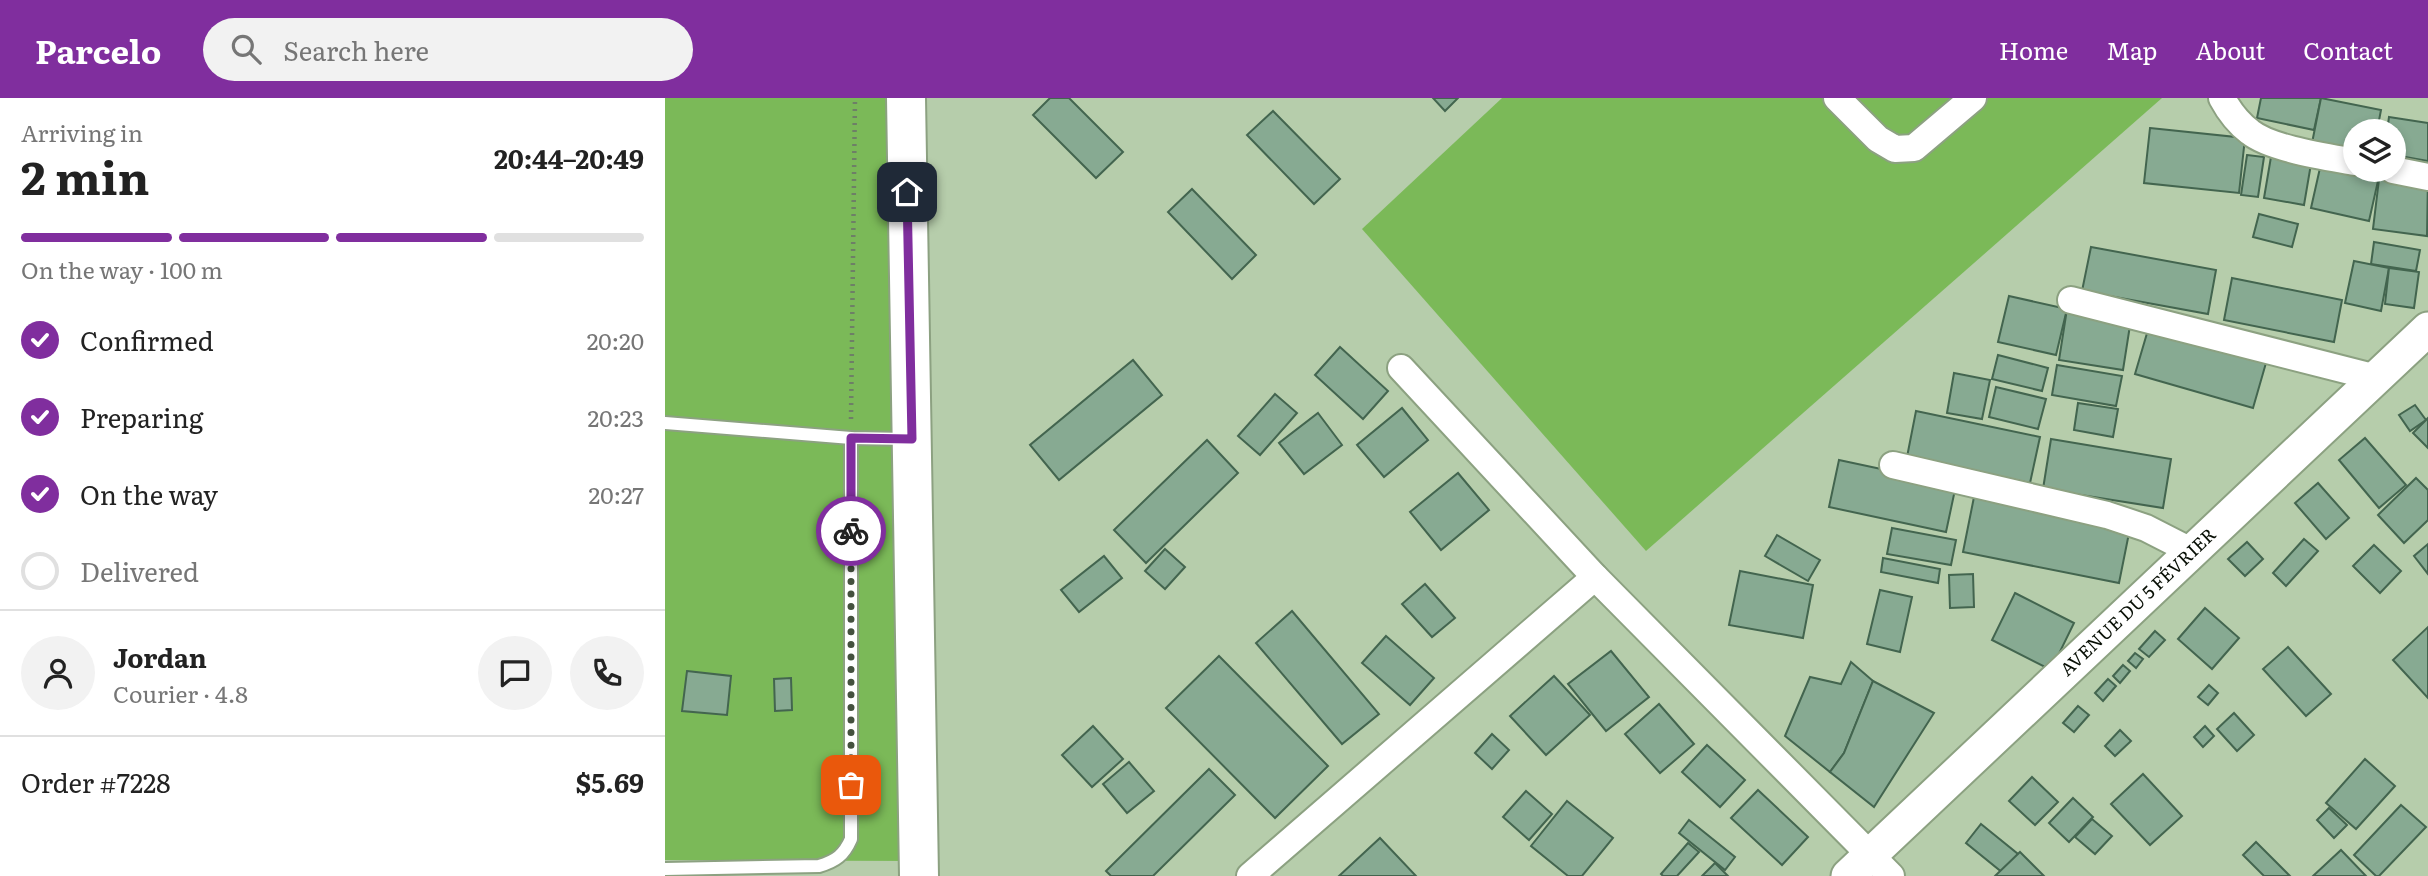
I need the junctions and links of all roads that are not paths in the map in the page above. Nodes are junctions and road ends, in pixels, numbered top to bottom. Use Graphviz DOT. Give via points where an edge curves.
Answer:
graph roads {
  1 [pos="1837,98"];
  2 [pos="1973,98"];
  3 [pos="2222,98"];
  4 [pos="910,102"];
  5 [pos="2343,159"];
  6 [pos="2406,173"];
  7 [pos="2428,177"];
  8 [pos="2071,300"];
  9 [pos="2428,329"];
  10 [pos="1401,368"];
  11 [pos="2377,378"];
  12 [pos="665,423"];
  13 [pos="851,438"];
  14 [pos="912,439"];
  15 [pos="1893,465"];
  16 [pos="2193,552"];
  17 [pos="1595,577"];
  18 [pos="665,869"];
  19 [pos="1870,869"];
  20 [pos="919,876"];
  21 [pos="1250,876"];
  1 -- 2 [label="street" via="1878,139 1895,149 1914,148"];
  3 -- 5 [label="street" via="2251,134"];
  4 -- 14 [label="main road"];
  6 -- 7 [label="street"];
  8 -- 11 [label="street"];
  9 -- 11 [label="street, AVENUE DU 5 FÉVRIER"];
  10 -- 17 [label="street"];
  11 -- 16 [label="street, AVENUE DU 5 FÉVRIER"];
  12 -- 13 [label="lane"];
  13 -- 14 [label="lane"];
  13 -- 18 [label="lane" via="851,839 846,851 835,862 819,866"];
  14 -- 20 [label="main road"];
  15 -- 16 [label="street" via="2107,515"];
  16 -- 19 [label="street, AVENUE DU 5 FÉVRIER"];
  17 -- 19 [label="street"];
  17 -- 21 [label="street"];
}
